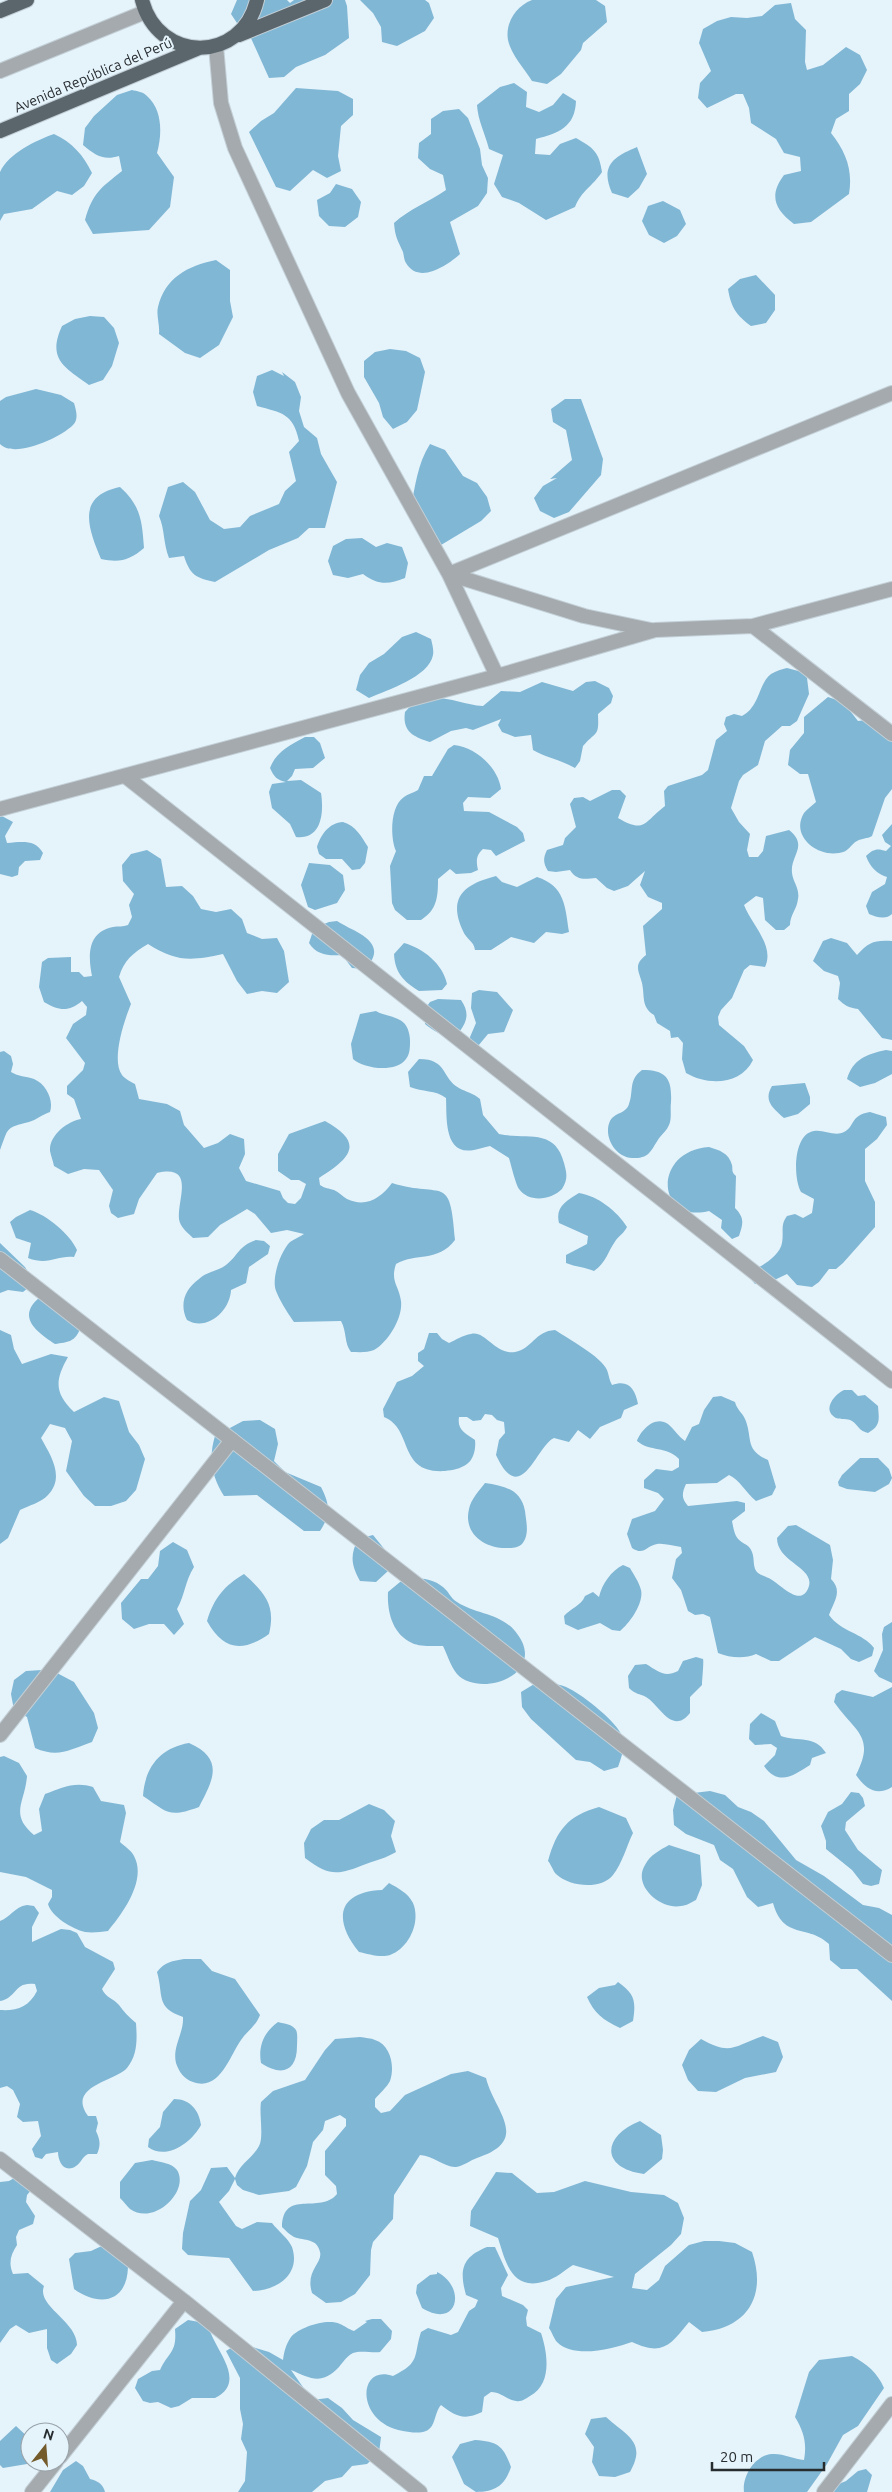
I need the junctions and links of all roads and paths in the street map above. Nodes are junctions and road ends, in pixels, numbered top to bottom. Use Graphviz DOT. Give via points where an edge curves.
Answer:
graph roads {
  1 [pos="28,0"];
  2 [pos="257,0"];
  3 [pos="325,0"];
  4 [pos="143,6"];
  5 [pos="0,11"];
  6 [pos="232,38"];
  7 [pos="216,46"];
  8 [pos="199,48"];
  9 [pos="0,72"];
  10 [pos="0,131"];
  11 [pos="892,392"];
  12 [pos="450,574"];
  13 [pos="892,589"];
  14 [pos="753,626"];
  15 [pos="654,630"];
  16 [pos="497,676"];
  17 [pos="892,734"];
  18 [pos="125,776"];
  19 [pos="0,809"];
  20 [pos="0,1259"];
  21 [pos="892,1381"];
  22 [pos="232,1440"];
  23 [pos="0,1735"];
  24 [pos="892,1955"];
  25 [pos="0,2159"];
  26 [pos="184,2301"];
  27 [pos="892,2404"];
  28 [pos="70,2444"];
  29 [pos="48,2472"];
  30 [pos="32,2492"];
  31 [pos="420,2492"];
  32 [pos="824,2492"];
  1 -- 5 [label="highway"];
  2 -- 6 [label="highway" via="245,27"];
  3 -- 6 [label="highway"];
  4 -- 8 [label="highway" via="154,27 166,38 182,46"];
  4 -- 9 [label="street"];
  6 -- 7 [label="highway"];
  7 -- 8 [label="highway"];
  7 -- 12 [label="street" via="221,103 235,148 348,393"];
  8 -- 10 [label="highway, Avenida República del Perú"];
  11 -- 12 [label="street"];
  12 -- 15 [label="street" via="584,616"];
  12 -- 16 [label="street"];
  13 -- 14 [label="street"];
  14 -- 15 [label="street"];
  14 -- 17 [label="street"];
  15 -- 16 [label="street"];
  16 -- 18 [label="street"];
  18 -- 19 [label="street"];
  18 -- 21 [label="street"];
  20 -- 22 [label="street"];
  22 -- 23 [label="street"];
  22 -- 24 [label="street"];
  25 -- 26 [label="street"];
  26 -- 28 [label="street"];
  26 -- 31 [label="street"];
  27 -- 32 [label="street"];
  29 -- 30 [label="street"];
}
